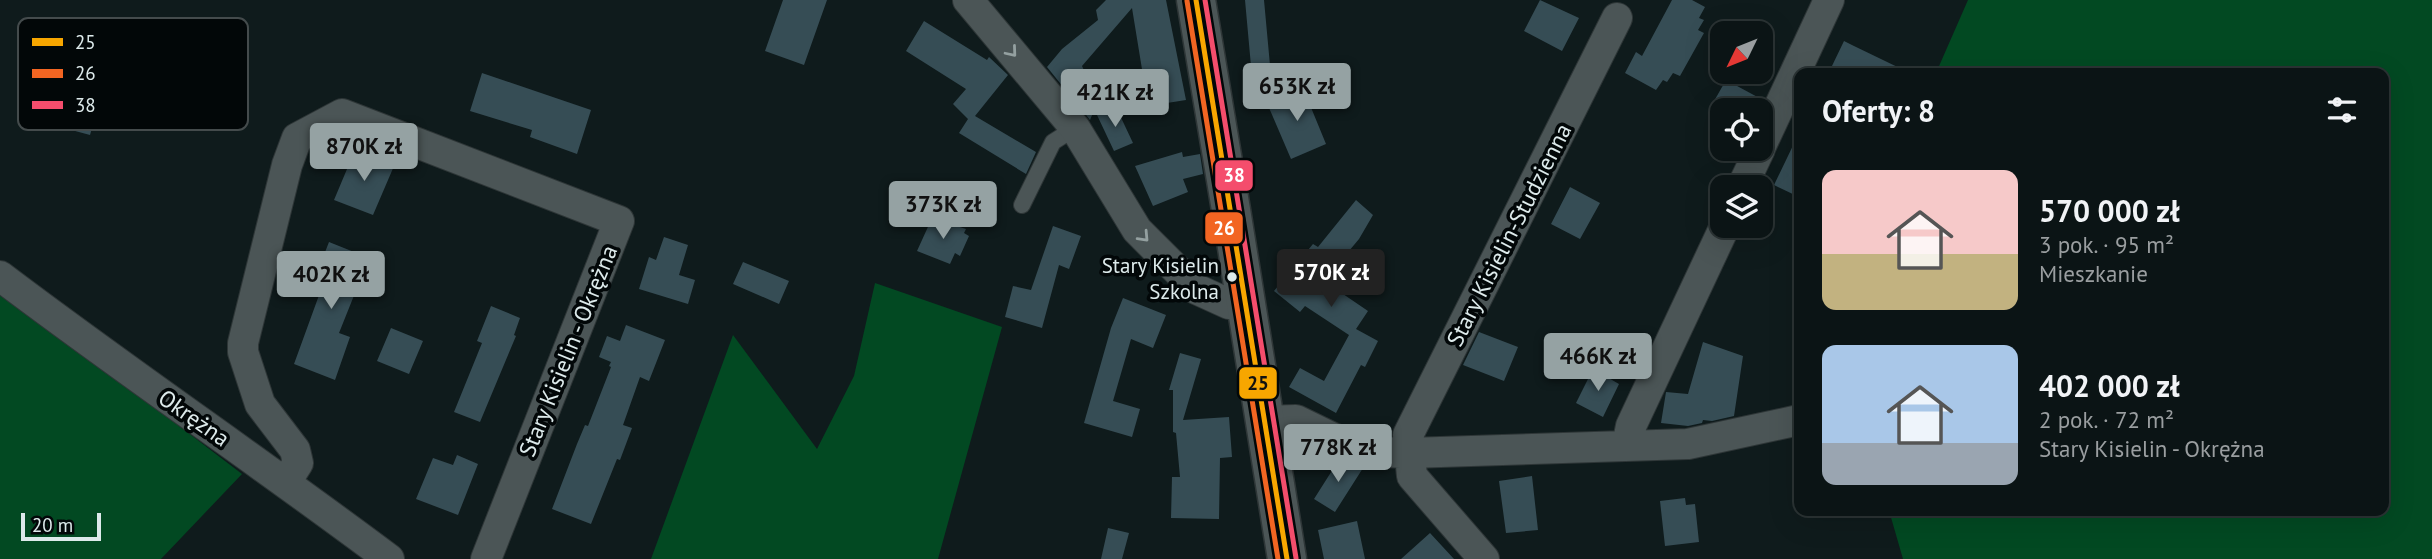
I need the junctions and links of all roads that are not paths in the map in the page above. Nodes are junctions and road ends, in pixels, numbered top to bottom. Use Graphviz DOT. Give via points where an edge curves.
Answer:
graph roads {
  1 [pos="968,0"];
  2 [pos="1196,0"];
  3 [pos="1829,0"];
  4 [pos="1617,18"];
  5 [pos="1797,68"];
  6 [pos="1794,75"];
  7 [pos="1773,120"];
  8 [pos="1075,128"];
  9 [pos="1022,205"];
  10 [pos="1718,238"];
  11 [pos="0,276"];
  12 [pos="1245,302"];
  13 [pos="1264,421"];
  14 [pos="1794,421"];
  15 [pos="1627,446"];
  16 [pos="1409,453"];
  17 [pos="286,482"];
  18 [pos="389,559"];
  19 [pos="486,559"];
  20 [pos="1287,559"];
  21 [pos="1484,559"];
  1 -- 8 [label="street, one-way"];
  2 -- 12 [label="street"];
  3 -- 5 [label="street"];
  4 -- 16 [label="street, Stary Kisielin-Studzienna" via="1408,435"];
  6 -- 7 [label="street"];
  8 -- 9 [label="lane" via="1053,142"];
  8 -- 12 [label="street, one-way" via="1137,230 1196,289 1229,304"];
  10 -- 15 [label="street" via="1631,426"];
  11 -- 17 [label="street, Okrężna"];
  12 -- 13 [label="street"];
  13 -- 16 [label="street" via="1296,420 1380,452"];
  13 -- 20 [label="street"];
  14 -- 15 [label="street" via="1688,444"];
  15 -- 16 [label="street"];
  16 -- 21 [label="street, Stary Kisielin-Studzienna" via="1412,476"];
  17 -- 18 [label="street, Okrężna"];
  17 -- 19 [label="street, Stary Kisielin - Okrężna" via="298,463 295,450 260,404 243,343 298,138 342,114 619,220"];
}
